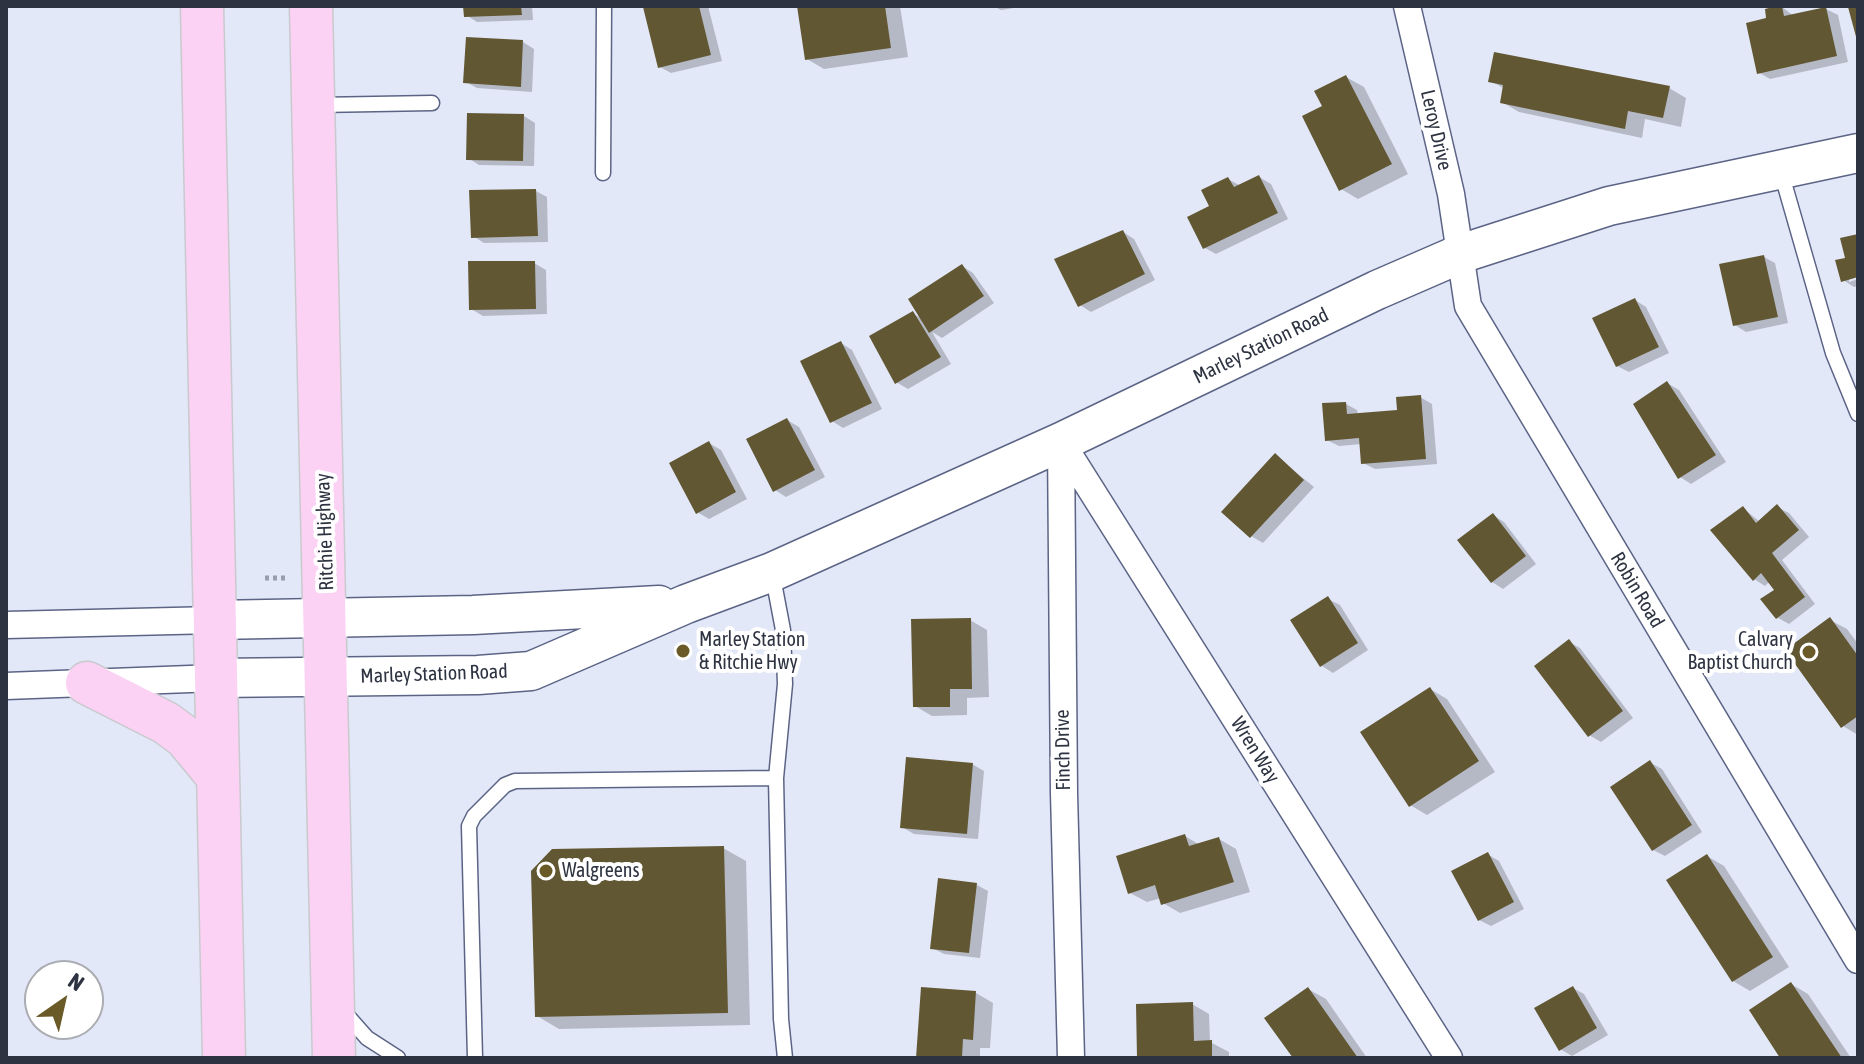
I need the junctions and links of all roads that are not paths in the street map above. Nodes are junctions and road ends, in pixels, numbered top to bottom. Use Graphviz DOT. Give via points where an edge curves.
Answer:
graph roads {
  1 [pos="202,6"];
  2 [pos="311,6"];
  3 [pos="604,6"];
  4 [pos="1407,6"];
  5 [pos="432,103"];
  6 [pos="313,105"];
  7 [pos="1858,153"];
  8 [pos="1780,168"];
  9 [pos="603,173"];
  10 [pos="1460,254"];
  11 [pos="1858,414"];
  12 [pos="1061,442"];
  13 [pos="772,572"];
  14 [pos="686,604"];
  15 [pos="327,618"];
  16 [pos="215,620"];
  17 [pos="6,625"];
  18 [pos="327,677"];
  19 [pos="216,678"];
  20 [pos="87,683"];
  21 [pos="6,686"];
  22 [pos="218,777"];
  23 [pos="776,778"];
  24 [pos="1858,960"];
  25 [pos="333,998"];
  26 [pos="224,1058"];
  27 [pos="334,1058"];
  28 [pos="398,1058"];
  29 [pos="475,1058"];
  30 [pos="785,1058"];
  31 [pos="1071,1058"];
  32 [pos="1449,1058"];
  1 -- 16 [label="main road"];
  2 -- 6 [label="main road, Ritchie Highway"];
  3 -- 9 [label="lane"];
  4 -- 10 [label="street, Leroy Drive"];
  5 -- 6 [label="lane"];
  6 -- 15 [label="main road, Ritchie Highway"];
  7 -- 8 [label="main road, Marley Station Road"];
  8 -- 10 [label="main road, Marley Station Road" via="1609,206"];
  8 -- 11 [label="lane" via="1833,353"];
  10 -- 12 [label="main road, Marley Station Road"];
  10 -- 24 [label="street, Robin Road" via="1468,306"];
  12 -- 13 [label="main road, Marley Station Road"];
  12 -- 31 [label="street, Finch Drive"];
  12 -- 32 [label="street, Wren Way"];
  13 -- 14 [label="main road, Marley Station Road"];
  13 -- 23 [label="lane" via="783,630 785,684"];
  14 -- 15 [label="main road, Marley Station Road"];
  14 -- 18 [label="main road, Marley Station Road" via="531,671"];
  15 -- 16 [label="main road, Marley Station Road"];
  15 -- 18 [label="main road, Ritchie Highway"];
  16 -- 17 [label="street"];
  16 -- 19 [label="main road"];
  18 -- 19 [label="main road, Marley Station Road"];
  18 -- 25 [label="main road, Ritchie Highway"];
  19 -- 20 [label="street"];
  19 -- 22 [label="main road"];
  20 -- 21 [label="street"];
  20 -- 22 [label="main road" via="166,723"];
  22 -- 26 [label="main road"];
  23 -- 29 [label="lane" via="505,785 469,826"];
  23 -- 30 [label="lane"];
  25 -- 27 [label="main road, Ritchie Highway"];
  25 -- 28 [label="lane" via="367,1038"];
}
